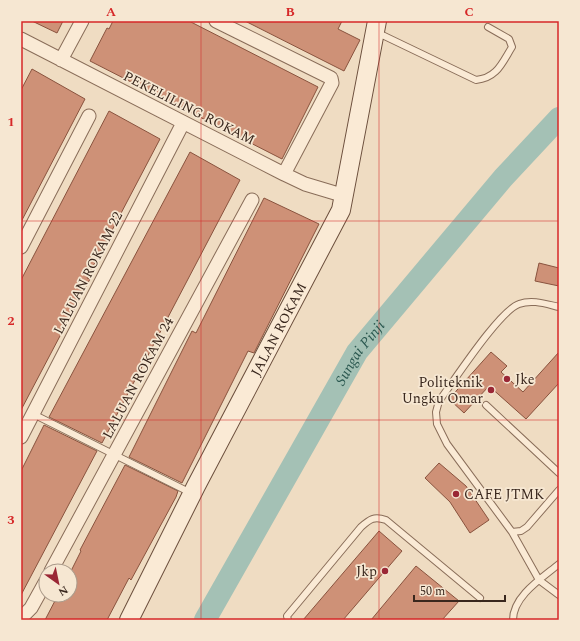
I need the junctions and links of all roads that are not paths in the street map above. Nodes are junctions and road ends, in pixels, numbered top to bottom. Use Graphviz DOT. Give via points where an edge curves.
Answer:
graph roads {
  1 [pos="82,21"];
  2 [pos="216,21"];
  3 [pos="376,26"];
  4 [pos="488,27"];
  5 [pos="21,39"];
  6 [pos="61,60"];
  7 [pos="89,116"];
  8 [pos="183,123"];
  9 [pos="284,174"];
  10 [pos="345,196"];
  11 [pos="252,200"];
  12 [pos="21,247"];
  13 [pos="559,307"];
  14 [pos="486,405"];
  15 [pos="33,414"];
  16 [pos="21,437"];
  17 [pos="114,455"];
  18 [pos="559,473"];
  19 [pos="559,490"];
  20 [pos="192,494"];
  21 [pos="512,532"];
  22 [pos="55,563"];
  23 [pos="559,564"];
  24 [pos="539,580"];
  25 [pos="38,595"];
  26 [pos="559,595"];
  27 [pos="480,598"];
  28 [pos="21,618"];
  29 [pos="129,620"];
  30 [pos="288,620"];
  31 [pos="513,620"];
  1 -- 6 [label="street"];
  2 -- 9 [label="street" via="331,78 332,83"];
  3 -- 4 [label="lane" via="476,80 486,79 496,73 512,47 509,39"];
  3 -- 10 [label="main road, JALAN ROKAM"];
  5 -- 6 [label="street, PEKELILING ROKAM"];
  6 -- 8 [label="street, PEKELILING ROKAM"];
  7 -- 12 [label="street"];
  8 -- 9 [label="street, PEKELILING ROKAM"];
  8 -- 15 [label="street, LALUAN ROKAM 22"];
  9 -- 10 [label="street, PEKELILING ROKAM" via="304,184"];
  10 -- 20 [label="main road, JALAN ROKAM" via="341,210"];
  11 -- 17 [label="street, LALUAN ROKAM 24"];
  13 -- 21 [label="lane" via="532,301 518,304 503,315 439,401 436,412 437,424 447,444"];
  14 -- 18 [label="lane"];
  15 -- 16 [label="street, LALUAN ROKAM 22"];
  15 -- 17 [label="lane"];
  17 -- 20 [label="lane"];
  17 -- 22 [label="street, LALUAN ROKAM 24"];
  19 -- 21 [label="lane" via="527,527"];
  20 -- 29 [label="main road, JALAN ROKAM"];
  21 -- 24 [label="lane"];
  23 -- 24 [label="lane"];
  24 -- 26 [label="lane"];
  24 -- 31 [label="lane" via="520,599 513,611"];
  25 -- 28 [label="street"];
  27 -- 30 [label="lane" via="386,520 377,517 369,519 361,527 287,616"];
}
